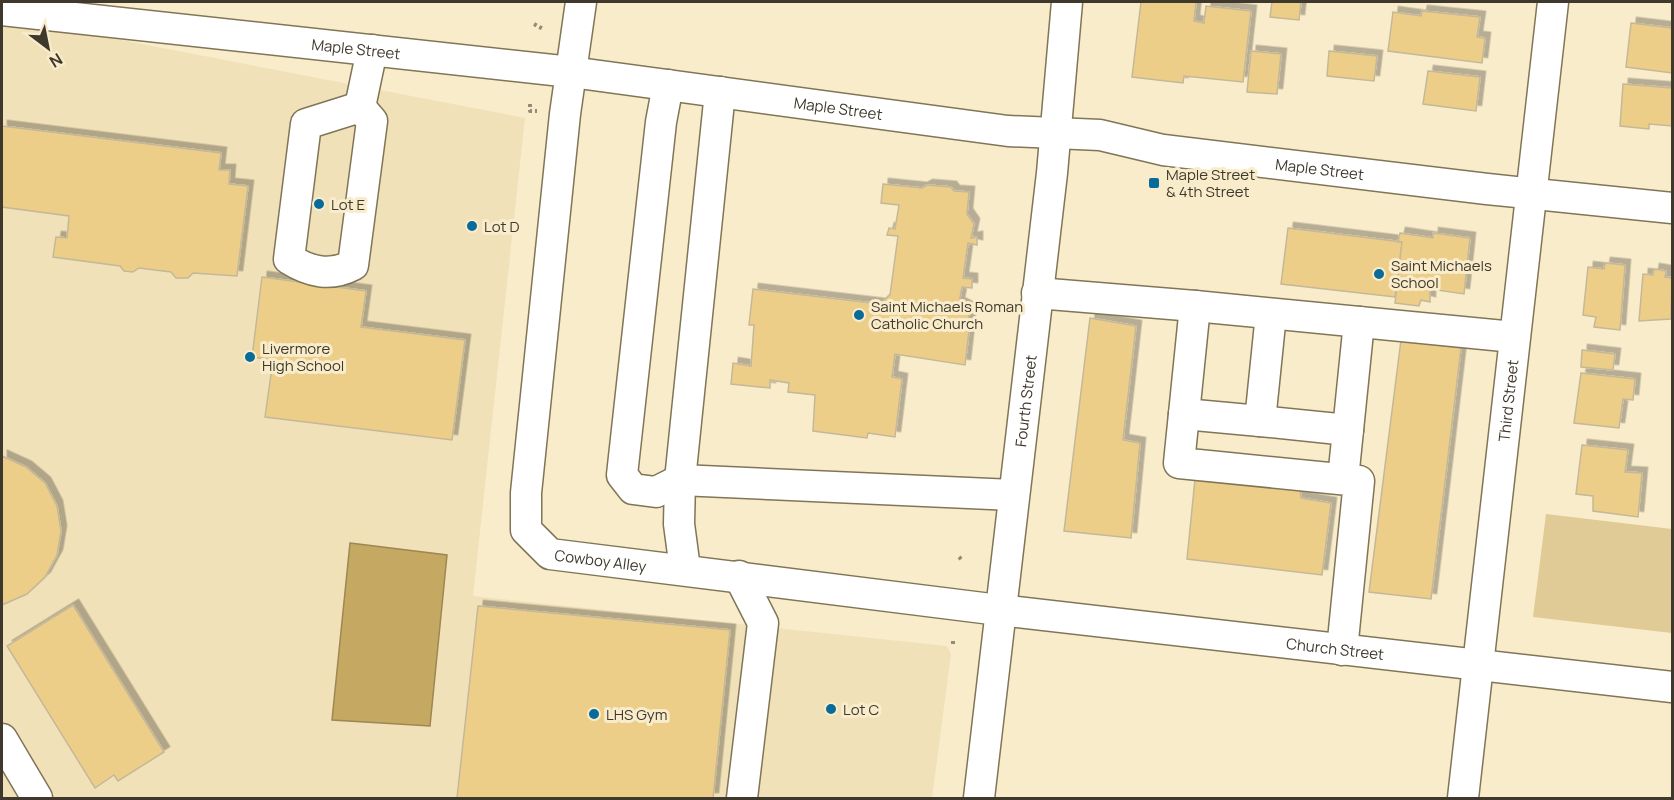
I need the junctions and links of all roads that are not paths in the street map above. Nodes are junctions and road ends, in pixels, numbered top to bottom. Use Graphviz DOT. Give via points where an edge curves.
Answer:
graph roads {
  1 [pos="581,2"];
  2 [pos="1067,2"];
  3 [pos="1553,2"];
  4 [pos="2,10"];
  5 [pos="102,11"];
  6 [pos="372,50"];
  7 [pos="571,72"];
  8 [pos="669,85"];
  9 [pos="720,92"];
  10 [pos="360,107"];
  11 [pos="1055,132"];
  12 [pos="1531,192"];
  13 [pos="1672,208"];
  14 [pos="1037,293"];
  15 [pos="1195,306"];
  16 [pos="1271,314"];
  17 [pos="1359,322"];
  18 [pos="1514,337"];
  19 [pos="1184,414"];
  20 [pos="1260,421"];
  21 [pos="1348,430"];
  22 [pos="1343,479"];
  23 [pos="680,480"];
  24 [pos="1013,495"];
  25 [pos="685,569"];
  26 [pos="739,576"];
  27 [pos="999,610"];
  28 [pos="1342,650"];
  29 [pos="1478,663"];
  30 [pos="1672,687"];
  31 [pos="2,739"];
  32 [pos="10,769"];
  33 [pos="37,798"];
  34 [pos="742,798"];
  35 [pos="979,798"];
  36 [pos="1463,798"];
  1 -- 7 [label="street"];
  2 -- 11 [label="street, Fourth Street"];
  3 -- 12 [label="street, Third Street"];
  4 -- 5 [label="street, Maple Street"];
  5 -- 6 [label="street, Maple Street"];
  6 -- 7 [label="street, Maple Street"];
  6 -- 10 [label="street"];
  7 -- 8 [label="street, Maple Street"];
  7 -- 25 [label="street, Cowboy Alley" via="527,482 526,530 550,554"];
  8 -- 9 [label="street, Maple Street"];
  8 -- 23 [label="street" via="661,122 622,475 633,489 656,492"];
  9 -- 11 [label="street, Maple Street" via="1008,131"];
  9 -- 23 [label="street"];
  10 -- 10 [label="street" via="306,124 289,259 308,271 339,273 353,265 372,121"];
  11 -- 12 [label="street, Maple Street" via="1100,135 1175,151"];
  11 -- 14 [label="street, Fourth Street"];
  12 -- 13 [label="street, Maple Street"];
  12 -- 18 [label="street, Third Street"];
  14 -- 15 [label="street"];
  14 -- 24 [label="street, Fourth Street"];
  15 -- 16 [label="street"];
  15 -- 19 [label="street"];
  16 -- 17 [label="street"];
  16 -- 20 [label="street"];
  17 -- 18 [label="street"];
  17 -- 21 [label="street"];
  18 -- 29 [label="street, Third Street"];
  19 -- 20 [label="street"];
  19 -- 22 [label="street" via="1179,463"];
  20 -- 21 [label="street"];
  21 -- 22 [label="street"];
  22 -- 28 [label="street" via="1359,481"];
  23 -- 24 [label="street"];
  23 -- 25 [label="street"];
  24 -- 27 [label="street, Fourth Street"];
  25 -- 26 [label="street, Cowboy Alley"];
  26 -- 27 [label="street, Cowboy Alley"];
  26 -- 34 [label="street" via="763,623"];
  27 -- 28 [label="street, Church Street"];
  27 -- 35 [label="street, Fourth Street"];
  28 -- 29 [label="street, Church Street"];
  29 -- 30 [label="street, Church Street"];
  29 -- 36 [label="street, Third Street"];
  31 -- 32 [label="street"];
  32 -- 33 [label="street"];
}
